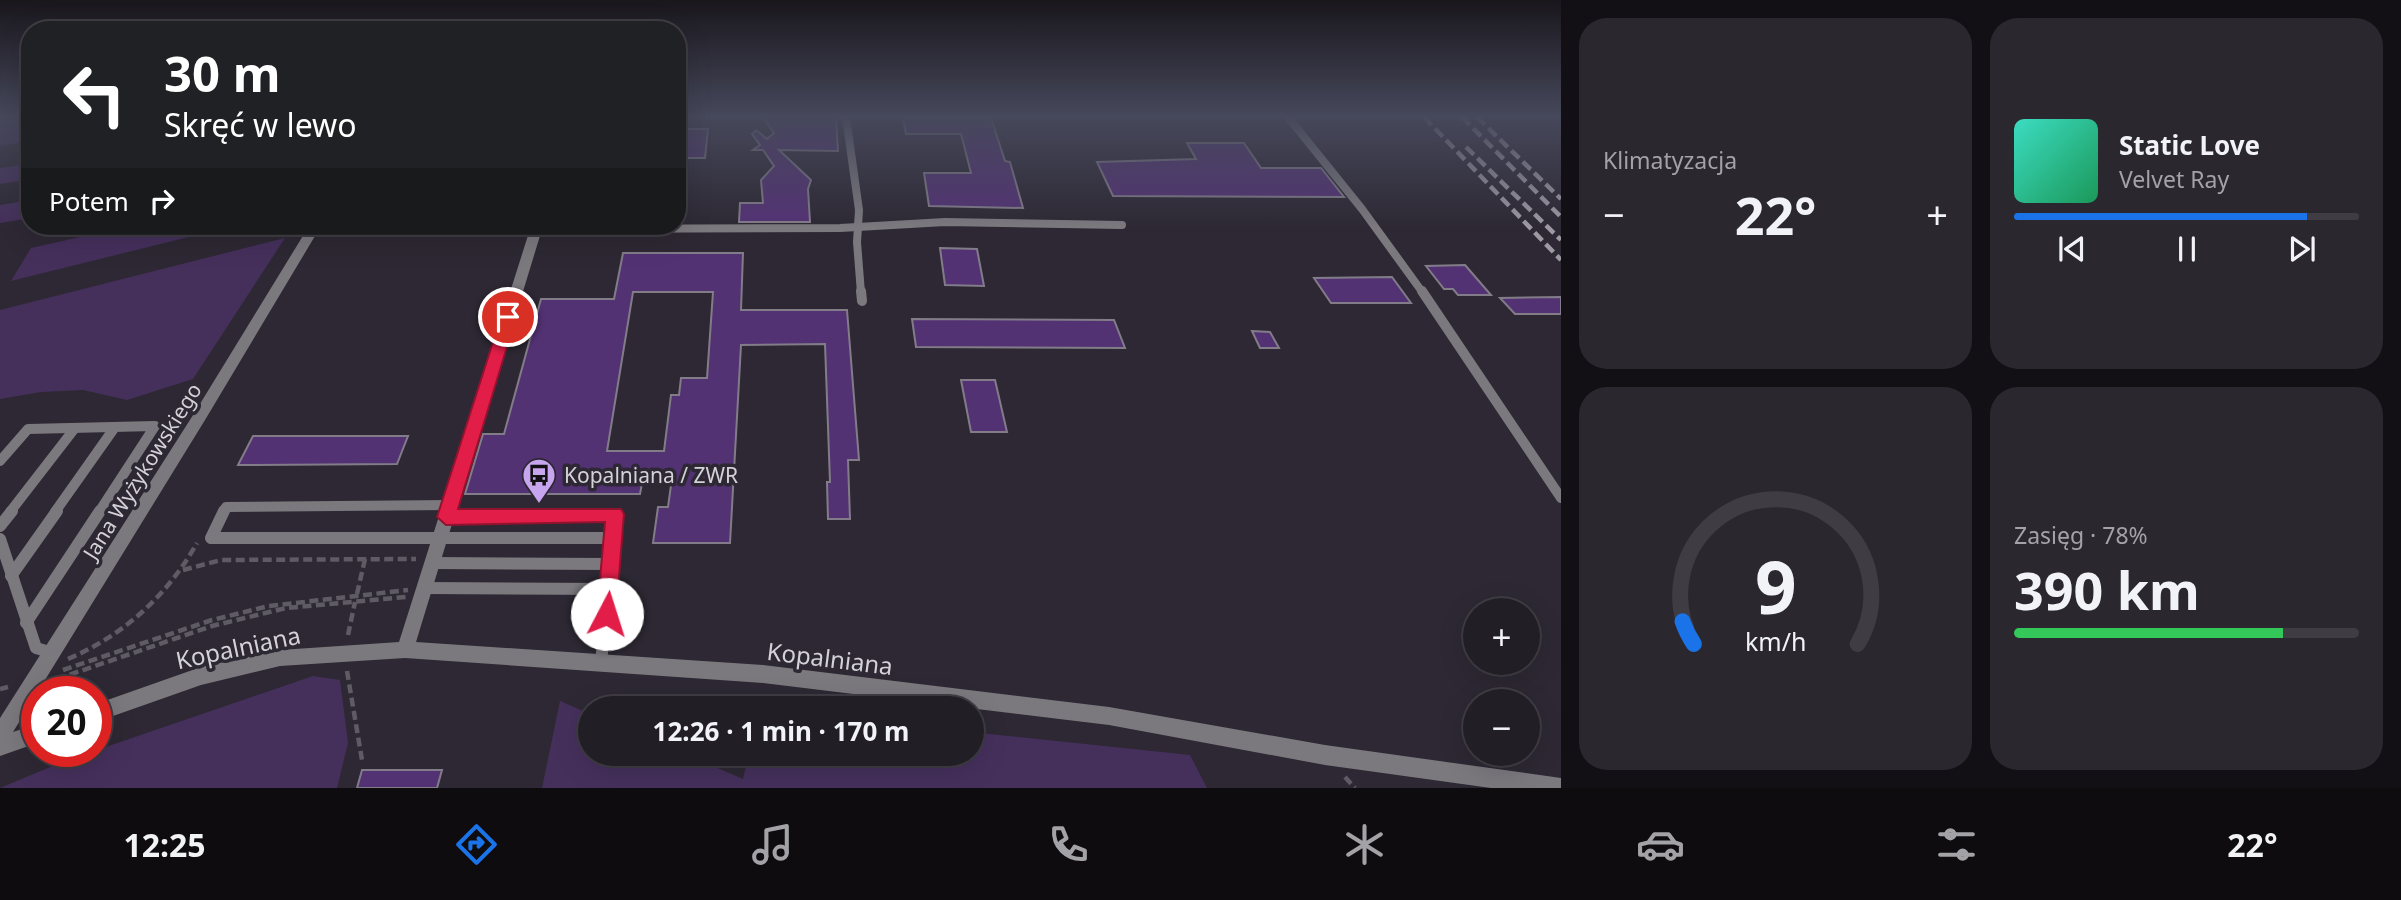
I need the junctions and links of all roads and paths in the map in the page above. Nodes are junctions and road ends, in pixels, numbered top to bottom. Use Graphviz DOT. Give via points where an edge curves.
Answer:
graph roads {
  1 [pos="850,154"];
  2 [pos="1319,154"];
  3 [pos="1122,225"];
  4 [pos="859,226"];
  5 [pos="686,227"];
  6 [pos="309,235"];
  7 [pos="535,235"];
  8 [pos="862,301"];
  9 [pos="115,427"];
  10 [pos="75,428"];
  11 [pos="0,461"];
  12 [pos="1561,498"];
  13 [pos="448,511"];
  14 [pos="0,526"];
  15 [pos="202,534"];
  16 [pos="439,538"];
  17 [pos="613,538"];
  18 [pos="0,539"];
  19 [pos="611,564"];
  20 [pos="425,566"];
  21 [pos="183,570"];
  22 [pos="11,576"];
  23 [pos="420,587"];
  24 [pos="609,589"];
  25 [pos="26,623"];
  26 [pos="405,650"];
  27 [pos="53,653"];
  28 [pos="601,663"];
  29 [pos="39,676"];
  30 [pos="65,676"];
  31 [pos="21,690"];
  32 [pos="0,696"];
  33 [pos="21,704"];
  34 [pos="112,707"];
  35 [pos="0,735"];
  36 [pos="21,739"];
  37 [pos="0,746"];
  38 [pos="1560,788"];
  1 -- 4 [label="lane"];
  2 -- 12 [label="lane" via="1436,308"];
  3 -- 4 [label="lane"];
  4 -- 5 [label="lane"];
  4 -- 8 [label="lane" via="856,242"];
  6 -- 27 [label="street, Jana Wyżykowskiego"];
  7 -- 13 [label="street"];
  9 -- 10 [label="lane"];
  9 -- 22 [label="lane"];
  9 -- 25 [label="lane" via="155,426"];
  10 -- 11 [label="lane" via="28,429"];
  10 -- 14 [label="lane"];
  13 -- 16 [label="street"];
  13 -- 16 [label="lane" via="226,507 211,538"];
  13 -- 17 [label="lane" via="615,514"];
  15 -- 21 [label="path"];
  16 -- 17 [label="lane"];
  16 -- 20 [label="street"];
  17 -- 19 [label="lane"];
  18 -- 22 [label="lane"];
  19 -- 20 [label="lane"];
  19 -- 24 [label="lane"];
  20 -- 21 [label="path" via="421,559 221,560"];
  20 -- 23 [label="street"];
  21 -- 23 [label="path" via="118,634 61,661 56,672 212,620 289,602"];
  22 -- 25 [label="lane"];
  23 -- 24 [label="lane"];
  23 -- 26 [label="street"];
  23 -- 30 [label="path" via="286,608 212,626"];
  24 -- 28 [label="lane"];
  25 -- 27 [label="lane" via="36,648"];
  26 -- 28 [label="street, Kopalniana"];
  26 -- 34 [label="street, Kopalniana" via="280,658 201,676"];
  27 -- 29 [label="street, Jana Wyżykowskiego"];
  28 -- 38 [label="street, Kopalniana" via="763,674 1110,716 1325,755"];
  31 -- 32 [label="path"];
  33 -- 35 [label="street, Jana Wyżykowskiego"];
  36 -- 37 [label="street"];
}
